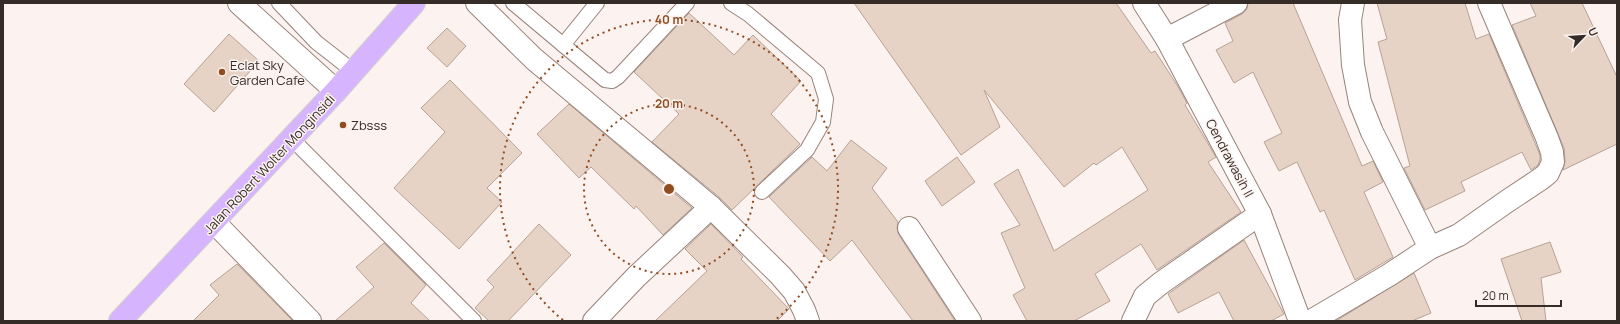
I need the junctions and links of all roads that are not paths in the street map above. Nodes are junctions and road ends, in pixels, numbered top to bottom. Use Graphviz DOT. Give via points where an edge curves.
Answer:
graph roads {
  1 [pos="239,3"];
  2 [pos="279,3"];
  3 [pos="414,3"];
  4 [pos="477,3"];
  5 [pos="513,3"];
  6 [pos="597,3"];
  7 [pos="687,3"];
  8 [pos="731,3"];
  9 [pos="1144,3"];
  10 [pos="1236,3"];
  11 [pos="1352,3"];
  12 [pos="1489,3"];
  13 [pos="1167,39"];
  14 [pos="562,45"];
  15 [pos="353,70"];
  16 [pos="336,91"];
  17 [pos="292,139"];
  18 [pos="762,192"];
  19 [pos="711,207"];
  20 [pos="1260,214"];
  21 [pos="214,222"];
  22 [pos="909,228"];
  23 [pos="1430,248"];
  24 [pos="120,321"];
  25 [pos="310,321"];
  26 [pos="474,321"];
  27 [pos="594,321"];
  28 [pos="808,321"];
  29 [pos="970,321"];
  30 [pos="1133,321"];
  31 [pos="1300,321"];
  32 [pos="1311,321"];
  1 -- 16 [label="street"];
  2 -- 15 [label="lane" via="316,42"];
  3 -- 15 [label="highway, Jalan Robert Wolter Monginsidi"];
  4 -- 19 [label="street" via="534,59"];
  5 -- 14 [label="lane"];
  6 -- 14 [label="lane"];
  7 -- 14 [label="lane" via="612,81 605,80"];
  8 -- 18 [label="lane" via="818,72 826,99 822,122 807,150"];
  9 -- 13 [label="street, Cendrawasih II"];
  10 -- 13 [label="street"];
  11 -- 23 [label="street" via="1350,20 1353,65 1360,102 1372,132"];
  12 -- 23 [label="street" via="1547,138 1553,162 1548,173 1542,178 1458,235"];
  13 -- 20 [label="street, Cendrawasih II"];
  15 -- 16 [label="highway, Jalan Robert Wolter Monginsidi"];
  16 -- 17 [label="highway, Jalan Robert Wolter Monginsidi"];
  17 -- 21 [label="highway, Jalan Robert Wolter Monginsidi"];
  17 -- 26 [label="lane"];
  19 -- 27 [label="street" via="636,277"];
  19 -- 28 [label="street" via="780,275 794,292"];
  20 -- 30 [label="street" via="1161,282 1145,296"];
  20 -- 31 [label="street, Cendrawasih II"];
  21 -- 24 [label="highway, Jalan Robert Wolter Monginsidi"];
  21 -- 25 [label="street"];
  22 -- 29 [label="street"];
  23 -- 32 [label="street"];
}
